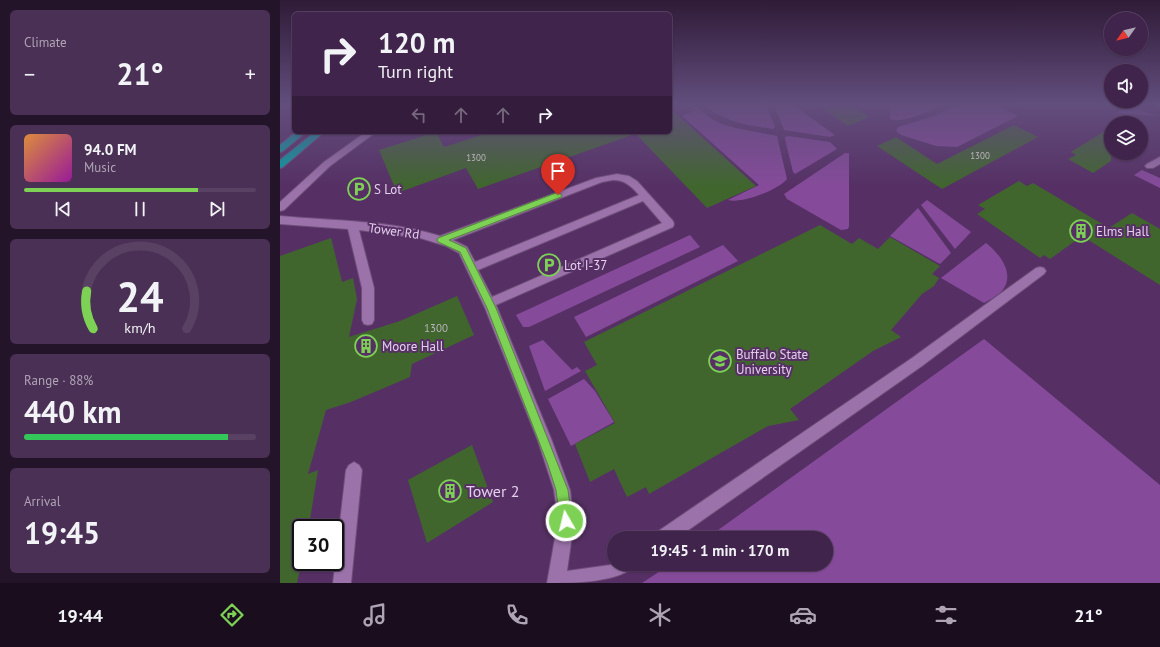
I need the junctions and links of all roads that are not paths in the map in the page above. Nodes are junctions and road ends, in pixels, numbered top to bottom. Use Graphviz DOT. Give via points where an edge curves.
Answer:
graph roads {
  1 [pos="299,134"];
  2 [pos="318,134"];
  3 [pos="369,134"];
  4 [pos="280,149"];
  5 [pos="1160,160"];
  6 [pos="280,165"];
  7 [pos="1150,166"];
  8 [pos="646,196"];
  9 [pos="280,208"];
  10 [pos="280,220"];
  11 [pos="353,226"];
  12 [pos="441,240"];
  13 [pos="472,268"];
  14 [pos="1040,271"];
  15 [pos="489,303"];
  16 [pos="368,320"];
  17 [pos="354,470"];
  18 [pos="673,531"];
  19 [pos="616,571"];
  20 [pos="556,582"];
  21 [pos="342,583"];
  1 -- 4 [label="highway"];
  2 -- 6 [label="highway"];
  3 -- 9 [label="street" via="327,164"];
  5 -- 7 [label="street"];
  8 -- 12 [label="street" via="629,179 608,177"];
  8 -- 13 [label="street"];
  8 -- 15 [label="street" via="669,224"];
  10 -- 11 [label="street, Tower Rd"];
  11 -- 12 [label="street, Tower Rd" via="422,234"];
  11 -- 16 [label="street" via="368,288"];
  12 -- 13 [label="street, Tower Rd" via="463,250"];
  13 -- 15 [label="street, Tower Rd"];
  14 -- 18 [label="street" via="917,362"];
  15 -- 20 [label="street, Tower Rd" via="562,490 566,521"];
  17 -- 21 [label="street"];
  19 -- 20 [label="street"];
}
